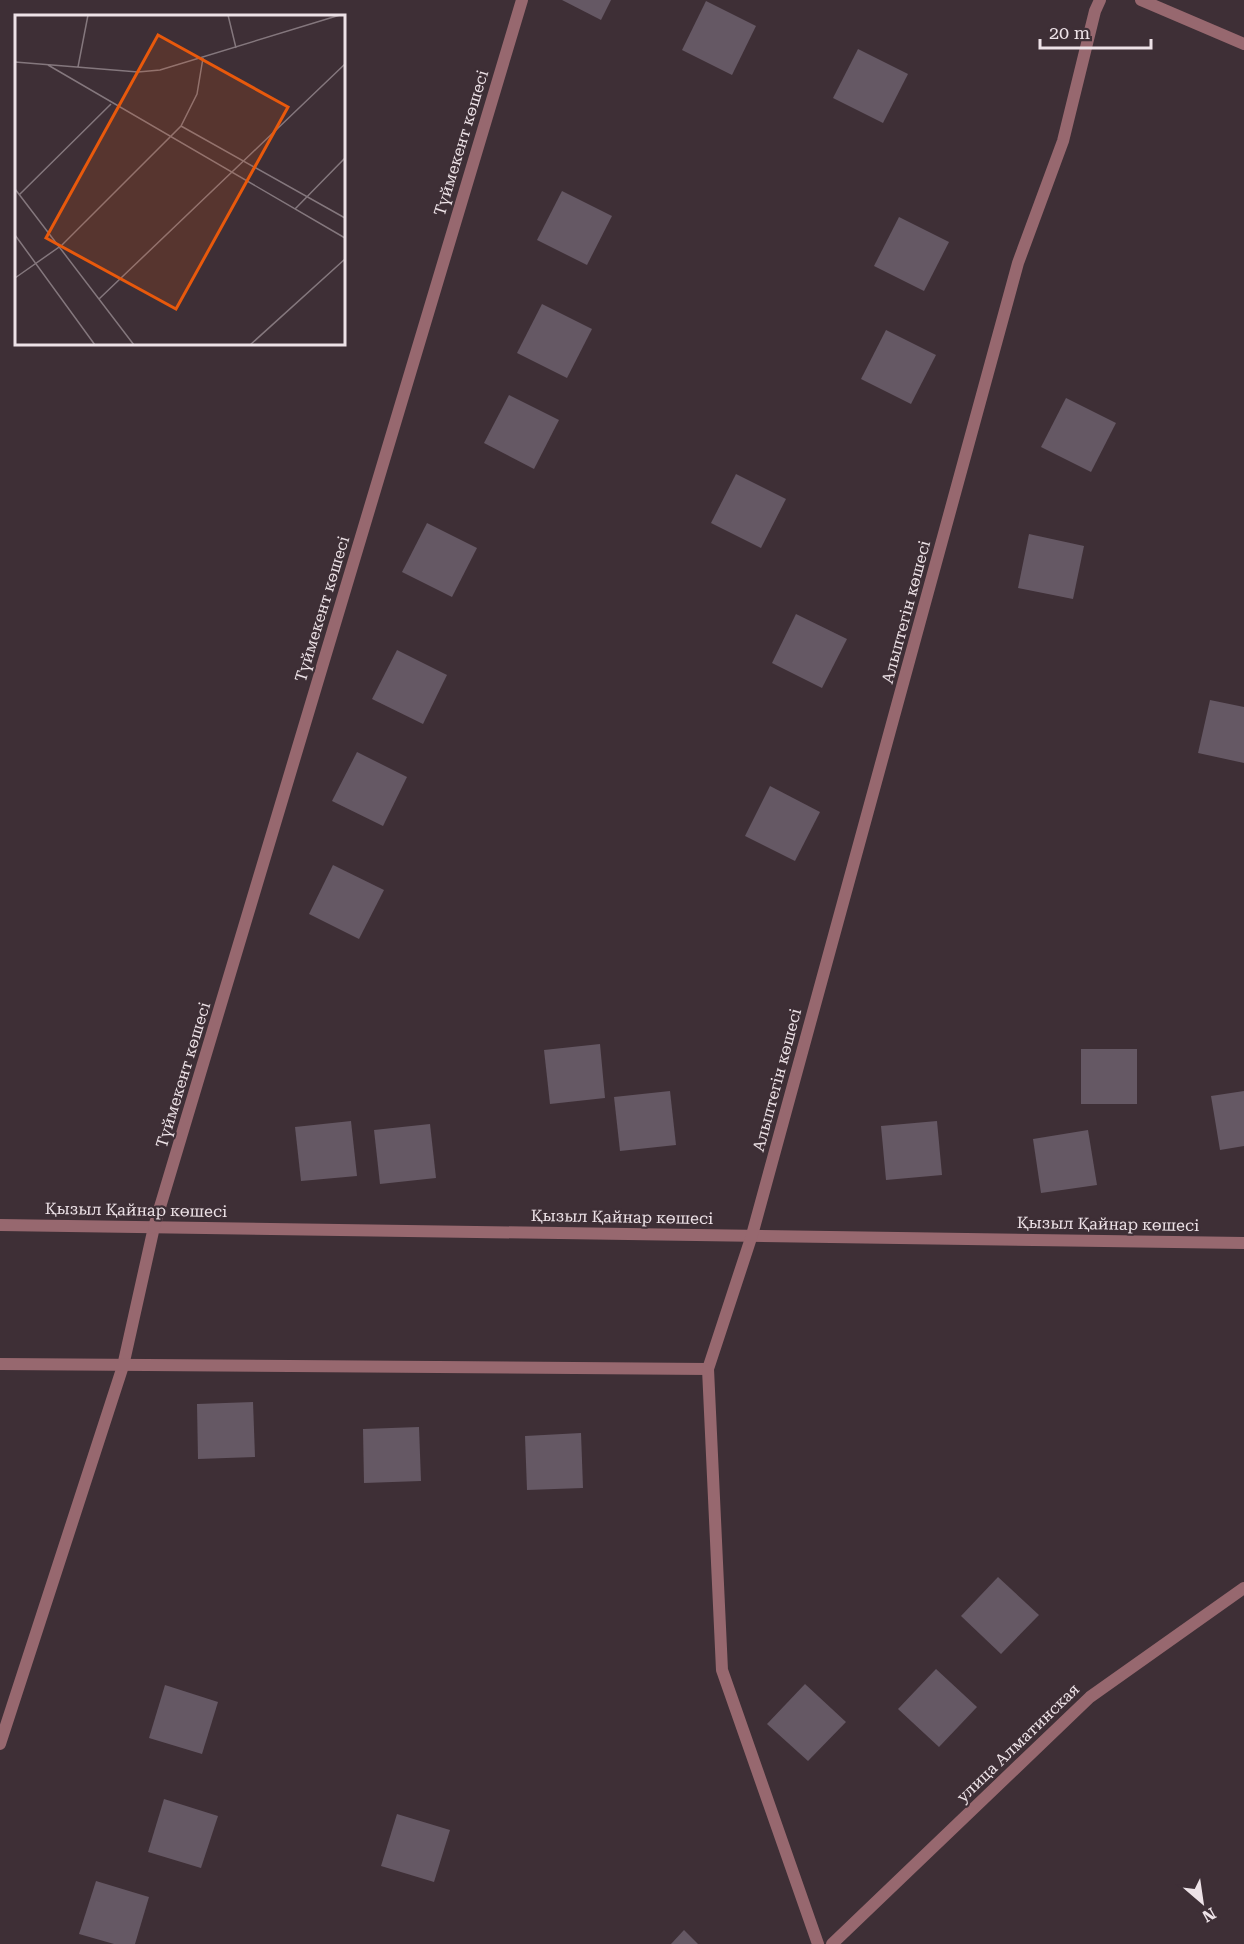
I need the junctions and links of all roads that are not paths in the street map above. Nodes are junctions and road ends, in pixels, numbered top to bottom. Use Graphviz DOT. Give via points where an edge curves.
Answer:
graph roads {
  1 [pos="522,0"];
  2 [pos="1100,0"];
  3 [pos="1141,0"];
  4 [pos="1244,44"];
  5 [pos="0,1225"];
  6 [pos="154,1227"];
  7 [pos="752,1235"];
  8 [pos="1244,1243"];
  9 [pos="0,1364"];
  10 [pos="123,1366"];
  11 [pos="708,1369"];
  12 [pos="1244,1588"];
  13 [pos="0,1744"];
  14 [pos="818,1944"];
  15 [pos="832,1944"];
  1 -- 6 [label="street, Түймекент көшесі"];
  2 -- 7 [label="street, Алыптегін көшесі" via="1063,141 1018,263"];
  3 -- 4 [label="street"];
  5 -- 6 [label="street, Қызыл Қайнар көшесі"];
  6 -- 7 [label="street, Қызыл Қайнар көшесі"];
  6 -- 10 [label="street, Түймекент көшесі"];
  7 -- 8 [label="street, Қызыл Қайнар көшесі"];
  7 -- 11 [label="street, Алыптегін көшесі"];
  9 -- 10 [label="street"];
  10 -- 11 [label="street"];
  10 -- 13 [label="street, Түймекент көшесі"];
  11 -- 14 [label="street" via="722,1670"];
  12 -- 15 [label="street, улица Алматинская" via="1090,1697"];
}
